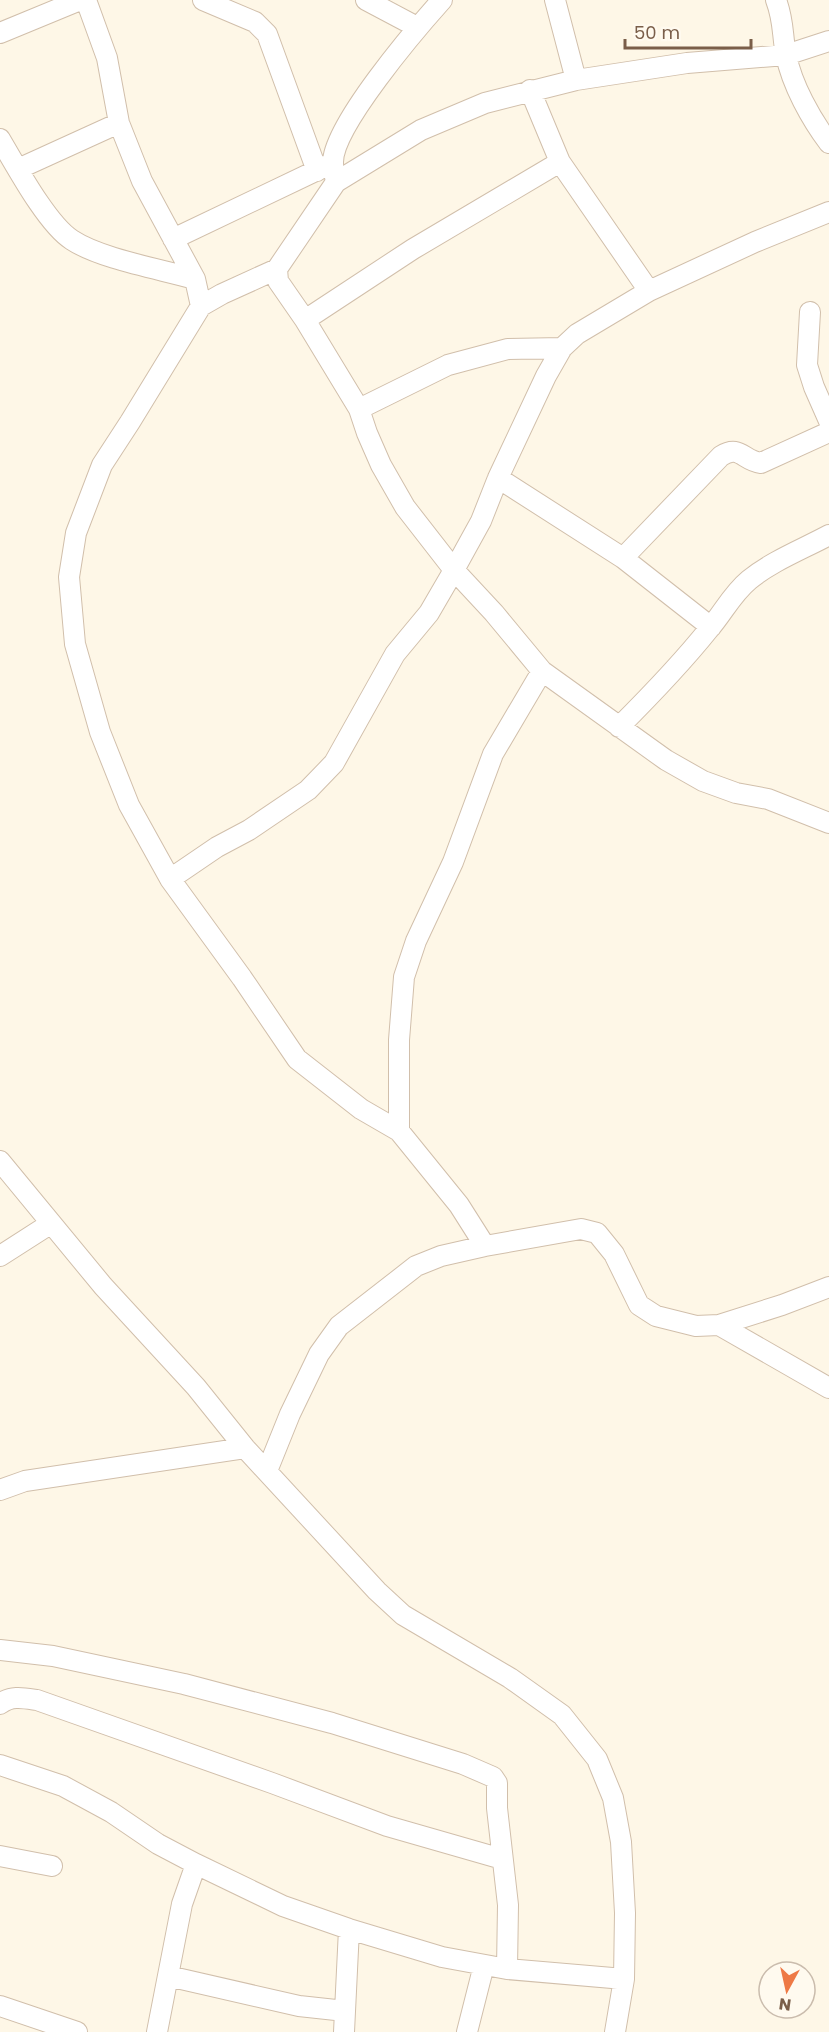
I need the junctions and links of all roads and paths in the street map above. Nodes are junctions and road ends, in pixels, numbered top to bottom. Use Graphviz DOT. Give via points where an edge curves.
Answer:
graph roads {
  1 [pos="80,0"];
  2 [pos="86,0"];
  3 [pos="203,0"];
  4 [pos="366,0"];
  5 [pos="442,0"];
  6 [pos="555,0"];
  7 [pos="776,0"];
  8 [pos="417,27"];
  9 [pos="0,33"];
  10 [pos="829,41"];
  11 [pos="786,56"];
  12 [pos="576,80"];
  13 [pos="530,90"];
  14 [pos="119,123"];
  15 [pos="0,139"];
  16 [pos="829,143"];
  17 [pos="560,162"];
  18 [pos="18,169"];
  19 [pos="328,172"];
  20 [pos="829,212"];
  21 [pos="173,239"];
  22 [pos="277,269"];
  23 [pos="195,279"];
  24 [pos="649,291"];
  25 [pos="201,306"];
  26 [pos="810,312"];
  27 [pos="305,320"];
  28 [pos="562,348"];
  29 [pos="359,409"];
  30 [pos="829,421"];
  31 [pos="829,432"];
  32 [pos="498,478"];
  33 [pos="829,535"];
  34 [pos="623,558"];
  35 [pos="454,570"];
  36 [pos="711,627"];
  37 [pos="542,670"];
  38 [pos="619,728"];
  39 [pos="829,823"];
  40 [pos="170,879"];
  41 [pos="399,1131"];
  42 [pos="0,1161"];
  43 [pos="50,1224"];
  44 [pos="485,1246"];
  45 [pos="0,1256"];
  46 [pos="829,1287"];
  47 [pos="719,1325"];
  48 [pos="829,1388"];
  49 [pos="245,1448"];
  50 [pos="267,1471"];
  51 [pos="0,1490"];
  52 [pos="0,1650"];
  53 [pos="0,1704"];
  54 [pos="0,1765"];
  55 [pos="0,1856"];
  56 [pos="502,1859"];
  57 [pos="196,1864"];
  58 [pos="52,1866"];
  59 [pos="349,1929"];
  60 [pos="484,1965"];
  61 [pos="507,1970"];
  62 [pos="168,1976"];
  63 [pos="624,1979"];
  64 [pos="0,2006"];
  65 [pos="345,2011"];
  66 [pos="77,2032"];
  67 [pos="157,2032"];
  68 [pos="344,2032"];
  69 [pos="466,2032"];
  70 [pos="615,2032"];
  1 -- 9 [label="street"];
  2 -- 14 [label="street" via="107,58"];
  3 -- 19 [label="street" via="255,22 267,34"];
  4 -- 8 [label="street"];
  5 -- 8 [label="street"];
  6 -- 12 [label="street"];
  7 -- 11 [label="street" via="782,16"];
  8 -- 19 [label="street" via="343,129"];
  10 -- 11 [label="street"];
  11 -- 12 [label="street" via="687,63"];
  11 -- 16 [label="street" via="801,95"];
  12 -- 13 [label="street"];
  13 -- 17 [label="street"];
  13 -- 19 [label="street" via="486,103"];
  14 -- 18 [label="street"];
  14 -- 21 [label="street" via="142,181"];
  15 -- 18 [label="street"];
  17 -- 24 [label="street"];
  17 -- 27 [label="street" via="413,249"];
  18 -- 23 [label="street" via="54,223 70,239 84,247"];
  19 -- 21 [label="street"];
  19 -- 22 [label="street"];
  20 -- 24 [label="street"];
  21 -- 23 [label="street"];
  22 -- 25 [label="street"];
  22 -- 27 [label="street" via="278,281"];
  23 -- 25 [label="street"];
  24 -- 28 [label="street" via="577,334"];
  25 -- 40 [label="street" via="102,465 76,533 69,577 75,644 100,732 129,805"];
  26 -- 30 [label="street" via="807,365"];
  27 -- 29 [label="street"];
  28 -- 29 [label="street" via="508,349 448,365"];
  28 -- 32 [label="street"];
  29 -- 35 [label="street" via="381,465 405,507"];
  31 -- 34 [label="street" via="761,463 729,451"];
  32 -- 34 [label="street"];
  32 -- 35 [label="street"];
  33 -- 36 [label="street" via="749,580"];
  34 -- 36 [label="street"];
  35 -- 37 [label="street"];
  35 -- 40 [label="street" via="429,613 395,654 334,763 308,790"];
  36 -- 38 [label="street"];
  37 -- 38 [label="street"];
  37 -- 41 [label="street" via="493,754 404,977"];
  38 -- 39 [label="street" via="703,781 736,793 768,798"];
  40 -- 41 [label="street" via="297,1059 361,1109"];
  41 -- 44 [label="street" via="459,1205"];
  42 -- 43 [label="street"];
  43 -- 45 [label="street"];
  43 -- 49 [label="street"];
  44 -- 47 [label="street" via="581,1229 597,1233 614,1254 639,1305 656,1316 696,1326"];
  44 -- 50 [label="street" via="416,1266 339,1326 319,1354"];
  46 -- 47 [label="street"];
  47 -- 48 [label="street"];
  49 -- 50 [label="street"];
  49 -- 51 [label="street" via="25,1481"];
  50 -- 63 [label="street" via="402,1615 510,1678 562,1715 597,1759 613,1798 621,1842"];
  52 -- 56 [label="street" via="52,1656 183,1684 332,1723 481,1771 497,1784"];
  53 -- 56 [label="street" via="19,1697 37,1700 387,1826"];
  54 -- 57 [label="street" via="63,1786"];
  55 -- 58 [label="street"];
  56 -- 61 [label="street" via="508,1905"];
  57 -- 59 [label="street" via="283,1906"];
  57 -- 62 [label="street" via="182,1904"];
  59 -- 60 [label="street" via="442,1957"];
  59 -- 65 [label="street"];
  60 -- 61 [label="street"];
  60 -- 69 [label="street"];
  61 -- 63 [label="street"];
  62 -- 65 [label="street" via="299,2006"];
  62 -- 67 [label="street"];
  63 -- 70 [label="street"];
  64 -- 66 [label="street"];
  65 -- 68 [label="street"];
}
